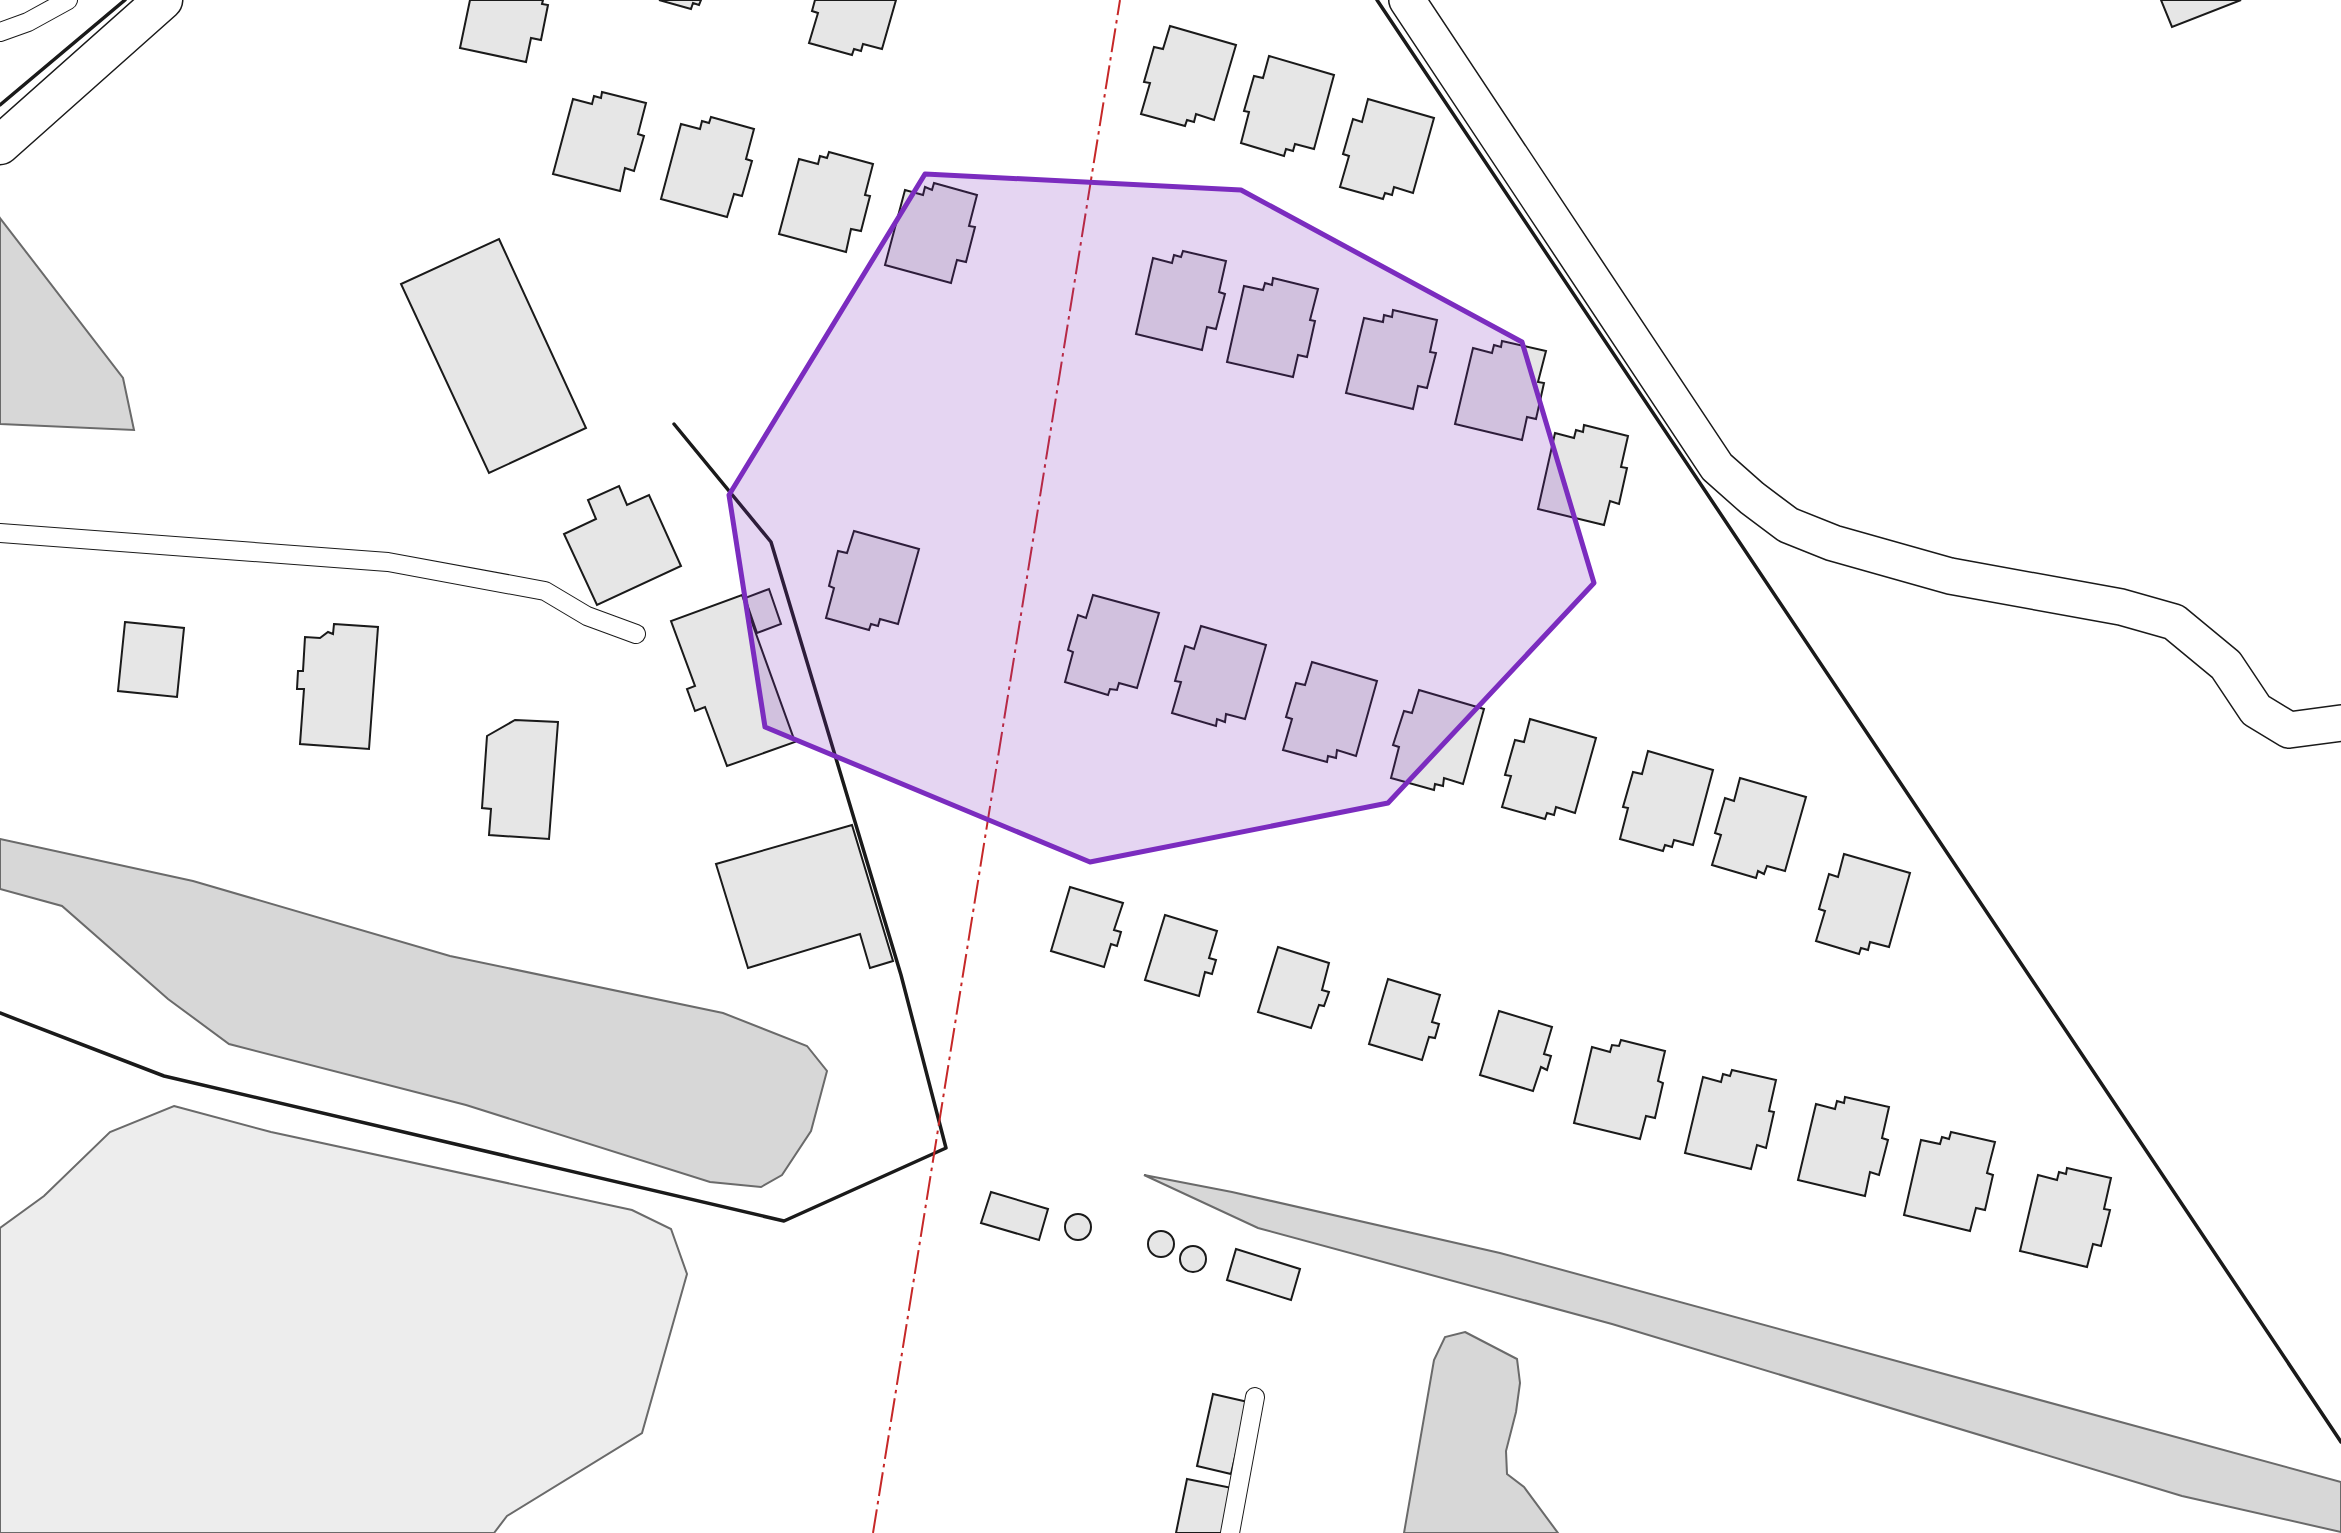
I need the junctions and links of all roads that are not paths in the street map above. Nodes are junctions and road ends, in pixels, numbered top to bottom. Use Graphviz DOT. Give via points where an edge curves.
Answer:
graph roads {
  1 [pos="68,0"];
  2 [pos="163,0"];
  3 [pos="1407,0"];
  4 [pos="0,32"];
  5 [pos="0,145"];
  6 [pos="0,533"];
  7 [pos="636,634"];
  8 [pos="2341,723"];
  9 [pos="1255,1397"];
  10 [pos="1230,1533"];
  1 -- 4 [label="lane"];
  2 -- 5 [label="street"];
  3 -- 8 [label="street" via="1717,467 1752,498 1788,525 1833,543 1950,576 2109,604 2174,622 2226,665 2256,710 2289,730"];
  6 -- 7 [label="lane" via="388,562 545,591 587,616"];
  9 -- 10 [label="lane"];
}
